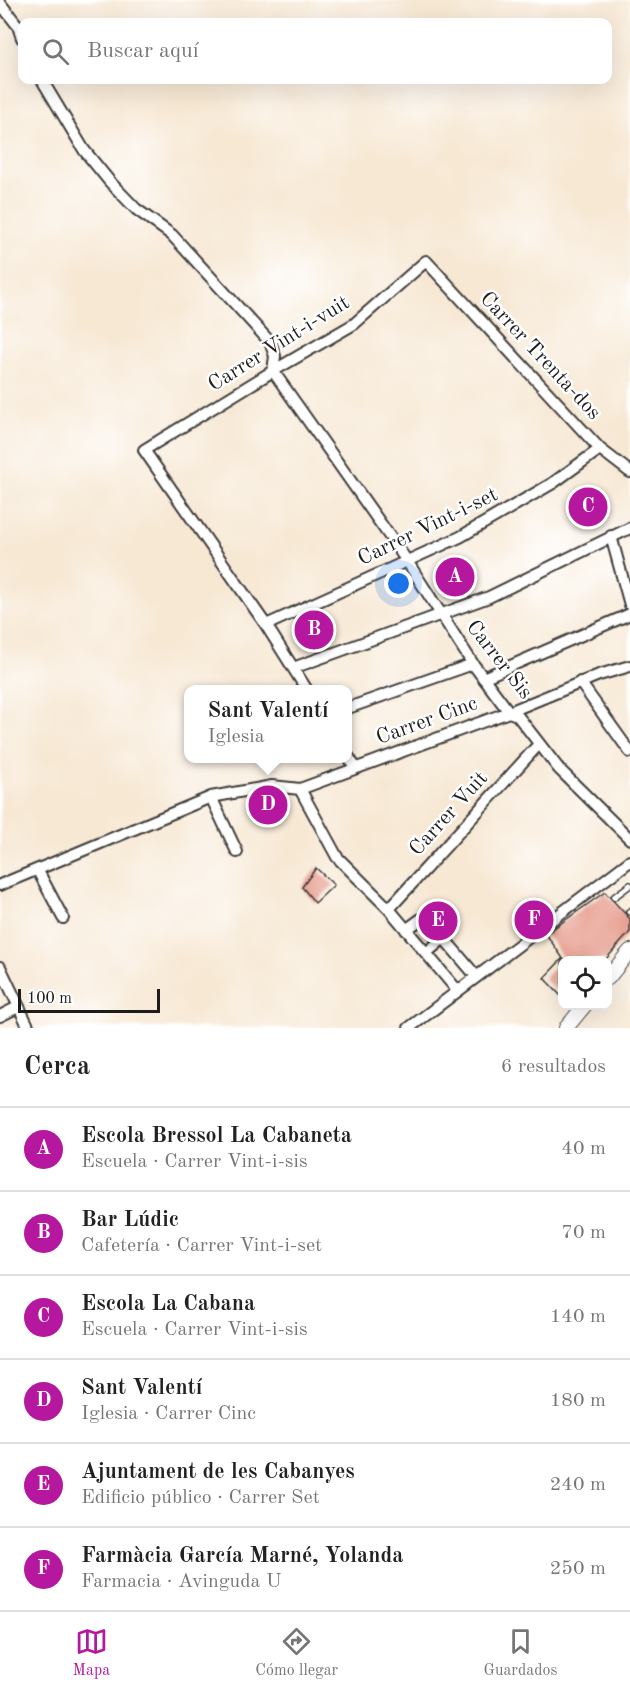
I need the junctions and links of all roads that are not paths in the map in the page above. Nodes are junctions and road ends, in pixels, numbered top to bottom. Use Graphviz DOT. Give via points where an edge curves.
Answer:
graph roads {
  1 [pos="0,3"];
  2 [pos="18,26"];
  3 [pos="44,84"];
  4 [pos="426,261"];
  5 [pos="273,371"];
  6 [pos="600,450"];
  7 [pos="630,472"];
  8 [pos="630,528"];
  9 [pos="612,536"];
  10 [pos="406,561"];
  11 [pos="630,605"];
  12 [pos="440,614"];
  13 [pos="630,614"];
  14 [pos="266,625"];
  15 [pos="473,664"];
  16 [pos="630,666"];
  17 [pos="292,668"];
  18 [pos="483,678"];
  19 [pos="580,682"];
  20 [pos="303,685"];
  21 [pos="352,707"];
  22 [pos="509,712"];
  23 [pos="539,744"];
  24 [pos="630,752"];
  25 [pos="352,762"];
  26 [pos="355,767"];
  27 [pos="300,789"];
  28 [pos="210,797"];
  29 [pos="630,839"];
  30 [pos="237,852"];
  31 [pos="630,861"];
  32 [pos="38,871"];
  33 [pos="0,885"];
  34 [pos="630,885"];
  35 [pos="614,897"];
  36 [pos="389,909"];
  37 [pos="63,918"];
  38 [pos="406,930"];
  39 [pos="444,938"];
  40 [pos="630,951"];
  41 [pos="426,953"];
  42 [pos="0,967"];
  43 [pos="612,973"];
  44 [pos="476,976"];
  45 [pos="457,990"];
  46 [pos="18,1007"];
  47 [pos="581,1010"];
  48 [pos="0,1016"];
  49 [pos="29,1028"];
  50 [pos="409,1028"];
  51 [pos="566,1028"];
  1 -- 2 [label="street"];
  3 -- 5 [label="street" via="84,150 110,182 171,236 270,342 276,356"];
  4 -- 5 [label="street, Carrer Vint-i-vuit" via="354,324"];
  4 -- 6 [label="street, Carrer Trenta-dos"];
  5 -- 10 [label="street, Carrer Sis"];
  5 -- 14 [label="street, Carrer Vint-i-vuit" via="144,450"];
  6 -- 7 [label="street, Carrer Trenta-dos"];
  6 -- 10 [label="street, Carrer Vint-i-set" via="506,511"];
  8 -- 9 [label="street"];
  9 -- 11 [label="street"];
  9 -- 12 [label="street" via="489,597"];
  10 -- 12 [label="street, Carrer Sis"];
  10 -- 14 [label="street, Carrer Vint-i-set"];
  12 -- 15 [label="street, Carrer Sis"];
  12 -- 17 [label="street"];
  13 -- 18 [label="street"];
  14 -- 17 [label="street"];
  15 -- 18 [label="street, Carrer Sis"];
  15 -- 21 [label="street"];
  16 -- 19 [label="street, Carrer Cinc"];
  17 -- 20 [label="street"];
  18 -- 22 [label="street, Carrer Sis"];
  19 -- 22 [label="street, Carrer Cinc"];
  19 -- 24 [label="street"];
  22 -- 23 [label="street, Carrer Sis" via="517,715"];
  22 -- 26 [label="street, Carrer Cinc"];
  23 -- 29 [label="street, Carrer Sis"];
  23 -- 36 [label="street, Carrer Vuit"];
  25 -- 26 [label="street"];
  26 -- 27 [label="street, Carrer Cinc"];
  27 -- 28 [label="street, Carrer Cinc" via="273,786"];
  27 -- 36 [label="street" via="337,856"];
  28 -- 30 [label="street"];
  28 -- 32 [label="street, Carrer Cinc"];
  31 -- 44 [label="street"];
  32 -- 33 [label="street, Carrer Cinc"];
  32 -- 37 [label="street"];
  34 -- 35 [label="lane"];
  36 -- 38 [label="street"];
  38 -- 39 [label="street" via="425,916"];
  38 -- 41 [label="street"];
  39 -- 41 [label="street"];
  39 -- 44 [label="street"];
  40 -- 43 [label="street"];
  41 -- 45 [label="street"];
  42 -- 46 [label="street"];
  44 -- 45 [label="street"];
  45 -- 50 [label="street"];
  46 -- 48 [label="street"];
  46 -- 49 [label="street"];
  47 -- 51 [label="street"];
}
